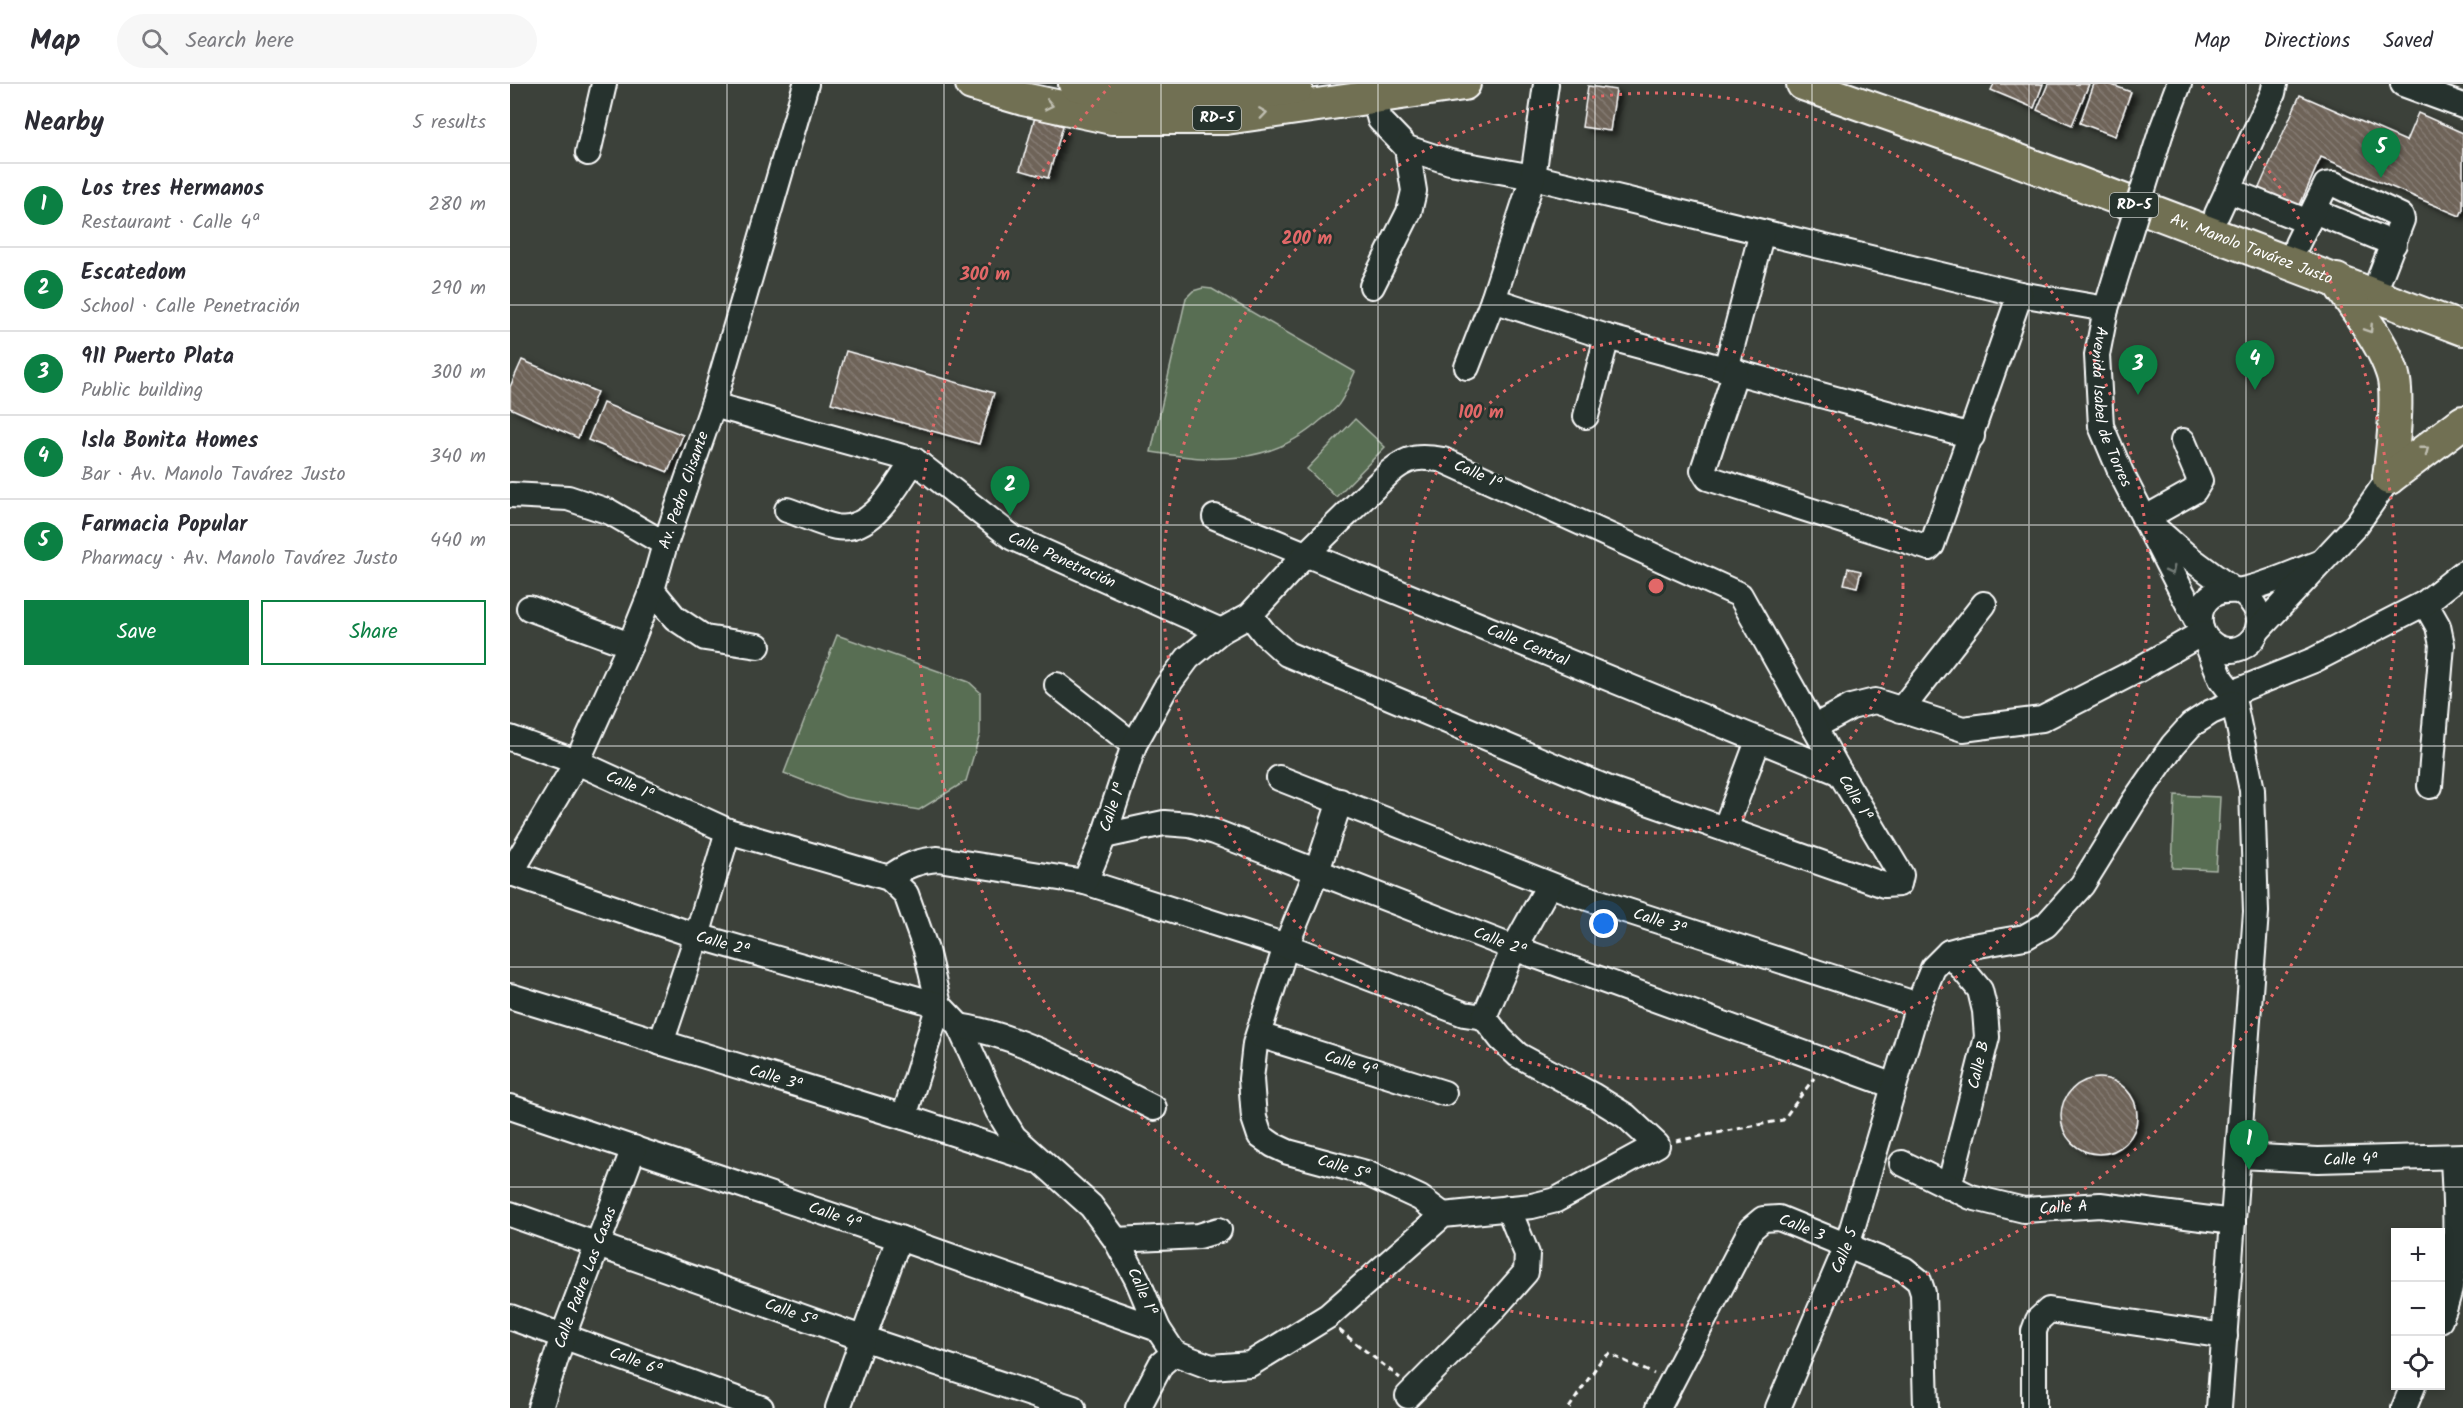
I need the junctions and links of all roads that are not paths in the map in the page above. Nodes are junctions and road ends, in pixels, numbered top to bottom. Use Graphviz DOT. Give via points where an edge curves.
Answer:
graph roads {
  1 [pos="604,84"];
  2 [pos="806,84"];
  3 [pos="972,84"];
  4 [pos="1075,84"];
  5 [pos="1336,84"];
  6 [pos="1464,84"];
  7 [pos="1546,84"];
  8 [pos="1803,84"];
  9 [pos="1848,84"];
  10 [pos="2179,84"];
  11 [pos="2275,84"];
  12 [pos="2403,84"];
  13 [pos="1374,98"];
  14 [pos="2463,106"];
  15 [pos="1407,148"];
  16 [pos="588,153"];
  17 [pos="1533,177"];
  18 [pos="2222,202"];
  19 [pos="2306,226"];
  20 [pos="1762,232"];
  21 [pos="2394,244"];
  22 [pos="2380,277"];
  23 [pos="2337,280"];
  24 [pos="1372,286"];
  25 [pos="2020,294"];
  26 [pos="1493,300"];
  27 [pos="2106,309"];
  28 [pos="2460,313"];
  29 [pos="1607,337"];
  30 [pos="1467,367"];
  31 [pos="1731,370"];
  32 [pos="713,405"];
  33 [pos="1586,416"];
  34 [pos="2463,422"];
  35 [pos="1972,436"];
  36 [pos="2183,441"];
  37 [pos="914,460"];
  38 [pos="2388,478"];
  39 [pos="511,495"];
  40 [pos="787,510"];
  41 [pos="1215,517"];
  42 [pos="2144,519"];
  43 [pos="665,544"];
  44 [pos="1305,555"];
  45 [pos="2319,563"];
  46 [pos="2463,573"];
  47 [pos="652,590"];
  48 [pos="2236,590"];
  49 [pos="2425,603"];
  50 [pos="1984,604"];
  51 [pos="529,608"];
  52 [pos="1250,615"];
  53 [pos="1221,632"];
  54 [pos="2202,633"];
  55 [pos="2255,635"];
  56 [pos="630,645"];
  57 [pos="758,646"];
  58 [pos="1057,685"];
  59 [pos="2233,698"];
  60 [pos="1901,710"];
  61 [pos="1814,727"];
  62 [pos="510,738"];
  63 [pos="1758,741"];
  64 [pos="1134,745"];
  65 [pos="577,762"];
  66 [pos="1840,773"];
  67 [pos="1280,778"];
  68 [pos="2430,786"];
  69 [pos="1340,801"];
  70 [pos="1725,829"];
  71 [pos="728,831"];
  72 [pos="1104,836"];
  73 [pos="1317,871"];
  74 [pos="510,873"];
  75 [pos="889,878"];
  76 [pos="1085,882"];
  77 [pos="1549,885"];
  78 [pos="697,936"];
  79 [pos="1286,946"];
  80 [pos="1514,948"];
  81 [pos="1948,952"];
  82 [pos="510,996"];
  83 [pos="939,1005"];
  84 [pos="1918,1005"];
  85 [pos="1484,1017"];
  86 [pos="959,1026"];
  87 [pos="1258,1035"];
  88 [pos="661,1043"];
  89 [pos="1894,1086"];
  90 [pos="1444,1093"];
  91 [pos="510,1107"];
  92 [pos="1154,1108"];
  93 [pos="904,1117"];
  94 [pos="634,1148"];
  95 [pos="2239,1156"];
  96 [pos="2458,1157"];
  97 [pos="1040,1162"];
  98 [pos="1902,1163"];
  99 [pos="1948,1187"];
  100 [pos="1508,1208"];
  101 [pos="510,1214"];
  102 [pos="1443,1215"];
  103 [pos="2233,1222"];
  104 [pos="1219,1230"];
  105 [pos="899,1238"];
  106 [pos="1116,1240"];
  107 [pos="598,1244"];
  108 [pos="1847,1246"];
  109 [pos="2445,1308"];
  110 [pos="510,1317"];
  111 [pos="1158,1329"];
  112 [pos="563,1336"];
  113 [pos="2225,1336"];
  114 [pos="862,1338"];
  115 [pos="1174,1353"];
  116 [pos="2411,1390"];
  117 [pos="1408,1396"];
  118 [pos="540,1408"];
  119 [pos="761,1408"];
  120 [pos="838,1408"];
  121 [pos="1073,1408"];
  122 [pos="1138,1408"];
  123 [pos="1659,1408"];
  124 [pos="1778,1408"];
  125 [pos="1926,1408"];
  126 [pos="2034,1408"];
  127 [pos="2219,1408"];
  128 [pos="2404,1408"];
  1 -- 16 [label="street"];
  2 -- 32 [label="street, Av. Pedro Clisante"];
  3 -- 13 [label="main road, RD-5, one-way" via="1112,118 1226,118"];
  4 -- 5 [label="main road, RD-5" via="1122,95 1228,94"];
  6 -- 13 [label="main road, RD-5"];
  7 -- 17 [label="street"];
  8 -- 23 [label="main road, Av. Manolo Tavárez Justo / RD-5"];
  9 -- 18 [label="main road, Av. Manolo Tavárez Justo / RD-5"];
  10 -- 27 [label="street, Avenida Isabel de Torres, bridge"];
  11 -- 18 [label="street"];
  12 -- 14 [label="street"];
  13 -- 15 [label="street" via="1380,120"];
  15 -- 17 [label="street" via="1450,162"];
  15 -- 24 [label="street" via="1414,191 1409,212"];
  17 -- 20 [label="street"];
  17 -- 26 [label="street"];
  18 -- 19 [label="main road, Av. Manolo Tavárez Justo / RD-5"];
  19 -- 21 [label="street"];
  19 -- 21 [label="street" via="2326,186 2334,184 2399,213 2403,220"];
  19 -- 22 [label="main road, Av. Manolo Tavárez Justo / RD-5"];
  20 -- 25 [label="street"];
  20 -- 31 [label="street"];
  21 -- 22 [label="street"];
  22 -- 28 [label="main road, Av. Manolo Tavárez Justo / RD-5"];
  23 -- 28 [label="main road, Av. Manolo Tavárez Justo / RD-5"];
  23 -- 38 [label="main road, one-way" via="2393,373 2393,445"];
  25 -- 27 [label="street"];
  25 -- 35 [label="street"];
  26 -- 29 [label="street"];
  26 -- 30 [label="street"];
  27 -- 42 [label="street, Avenida Isabel de Torres" via="2097,355 2101,426"];
  29 -- 31 [label="street"];
  29 -- 33 [label="street"];
  31 -- 35 [label="street"];
  31 -- 35 [label="street" via="1703,474 1924,548 1932,545"];
  32 -- 37 [label="street, Calle Penetración"];
  32 -- 43 [label="street, Av. Pedro Clisante"];
  38 -- 34 [label="main road, one-way"];
  36 -- 42 [label="street" via="2199,486"];
  37 -- 40 [label="street" via="882,507 862,522 836,527"];
  37 -- 53 [label="street, Calle Penetración" via="1013,537"];
  38 -- 45 [label="street" via="2357,524"];
  39 -- 43 [label="street" via="568,498 610,512"];
  41 -- 44 [label="street, Calle Central"];
  42 -- 48 [label="street, Avenida Isabel de Torres" via="2187,556"];
  42 -- 54 [label="street, Avenida Isabel de Torres, one-way"];
  43 -- 47 [label="street, Av. Pedro Clisante"];
  44 -- 52 [label="street, Calle 1ª"];
  44 -- 61 [label="street, Calle 1ª" via="1402,462 1423,456 1443,460 1740,595"];
  44 -- 63 [label="street, Calle Central"];
  45 -- 48 [label="street"];
  45 -- 55 [label="street"];
  46 -- 49 [label="street"];
  47 -- 56 [label="street, Av. Pedro Clisante"];
  47 -- 57 [label="street" via="675,618 705,638"];
  48 -- 54 [label="street" via="2210,596 2199,617"];
  48 -- 55 [label="street" via="2253,600 2259,614"];
  49 -- 59 [label="street"];
  49 -- 68 [label="street" via="2438,626 2442,645"];
  50 -- 60 [label="street"];
  51 -- 56 [label="street"];
  52 -- 53 [label="street, Calle 1ª"];
  52 -- 70 [label="street" via="1287,654 1607,788"];
  53 -- 64 [label="street, Calle 1ª" via="1188,658 1165,689"];
  54 -- 55 [label="street" via="2211,644 2233,650"];
  54 -- 59 [label="street, Avenida Isabel de Torres"];
  54 -- 60 [label="street" via="2042,719 1963,729"];
  55 -- 59 [label="street"];
  56 -- 65 [label="street, Av. Pedro Clisante"];
  58 -- 64 [label="street"];
  59 -- 81 [label="street" via="2191,725 2174,745 2082,885 2046,925 2025,937"];
  59 -- 95 [label="street, Avenida Isabel de Torres" via="2252,790 2256,912"];
  60 -- 61 [label="street" via="1875,700 1851,707"];
  61 -- 66 [label="street, Calle 1ª"];
  62 -- 65 [label="street, Calle 1ª"];
  63 -- 66 [label="street, Calle Central"];
  63 -- 70 [label="street"];
  64 -- 72 [label="street, Calle 1ª"];
  65 -- 71 [label="street, Calle 1ª"];
  65 -- 74 [label="street, Av. Pedro Clisante"];
  66 -- 70 [label="street, Calle 1ª" via="1901,875 1899,884 1884,885"];
  67 -- 69 [label="street, Calle 3ª"];
  69 -- 73 [label="street"];
  69 -- 77 [label="street, Calle 3ª"];
  71 -- 75 [label="street, Calle 1ª"];
  71 -- 78 [label="street"];
  72 -- 73 [label="street, Calle 2ª" via="1164,823 1190,825"];
  72 -- 76 [label="street, Calle 1ª"];
  73 -- 79 [label="street"];
  73 -- 80 [label="street, Calle 2ª"];
  74 -- 78 [label="street, Calle 2ª"];
  75 -- 76 [label="street" via="905,866 938,859"];
  75 -- 83 [label="street" via="906,894 926,950"];
  76 -- 79 [label="street"];
  77 -- 80 [label="street"];
  77 -- 84 [label="street, Calle 3ª"];
  78 -- 83 [label="street, Calle 2ª"];
  78 -- 88 [label="street"];
  79 -- 85 [label="street" via="1464,1014"];
  79 -- 87 [label="street"];
  80 -- 85 [label="street"];
  80 -- 89 [label="street, Calle 2ª"];
  81 -- 84 [label="street, Calle 5" via="1933,968"];
  81 -- 99 [label="street, Calle B" via="1980,990 1987,1037"];
  82 -- 88 [label="street, Calle 3ª"];
  83 -- 86 [label="street, Calle 1ª"];
  83 -- 93 [label="street"];
  84 -- 89 [label="street, Calle 5"];
  85 -- 100 [label="street" via="1518,1055 1626,1116 1657,1145 1556,1200"];
  86 -- 92 [label="street" via="988,1030"];
  86 -- 97 [label="street, Calle 1ª" via="1014,1137"];
  87 -- 90 [label="street, Calle 4ª"];
  87 -- 102 [label="street, Calle 5ª" via="1251,1079 1254,1118 1260,1136 1288,1152 1366,1173 1420,1198"];
  88 -- 93 [label="street, Calle 3ª"];
  89 -- 108 [label="street, Calle 5"];
  91 -- 94 [label="street, Calle 4ª"];
  93 -- 97 [label="street, Calle 3ª"];
  94 -- 105 [label="street, Calle 4ª"];
  94 -- 107 [label="street, Calle Padre Las Casas"];
  95 -- 96 [label="street, Calle 4ª" via="2318,1161"];
  95 -- 103 [label="street, Avenida Isabel de Torres"];
  96 -- 109 [label="street" via="2457,1249"];
  97 -- 106 [label="street, Calle 1ª" via="1091,1206"];
  98 -- 99 [label="street, Calle A"];
  99 -- 103 [label="street, Calle A" via="2024,1210 2100,1205"];
  100 -- 102 [label="street"];
  100 -- 117 [label="street" via="1527,1254 1526,1272"];
  101 -- 107 [label="street, Calle 5ª"];
  102 -- 115 [label="street" via="1328,1316 1250,1364 1211,1367"];
  103 -- 113 [label="street, Avenida Isabel de Torres"];
  104 -- 106 [label="street" via="1199,1236"];
  105 -- 111 [label="street, Calle 4ª"];
  105 -- 114 [label="street"];
  106 -- 111 [label="street, Calle 1ª"];
  107 -- 112 [label="street, Calle Padre Las Casas"];
  107 -- 114 [label="street, Calle 5ª"];
  108 -- 123 [label="street, Calle 3" via="1779,1218 1763,1220 1751,1229"];
  108 -- 124 [label="street, Calle 5"];
  108 -- 125 [label="street, Calle 3" via="1904,1269 1919,1281 1923,1293"];
  110 -- 112 [label="street, Calle 6ª"];
  111 -- 115 [label="street, Calle 1ª"];
  112 -- 118 [label="street, Calle Padre Las Casas"];
  112 -- 119 [label="street, Calle 6ª"];
  113 -- 126 [label="street" via="2049,1310 2038,1320 2034,1331"];
  113 -- 127 [label="street, Avenida Isabel de Torres"];
  114 -- 120 [label="street"];
  114 -- 121 [label="street, Calle 5ª"];
  115 -- 122 [label="street" via="1161,1364"];
  116 -- 128 [label="street"];
}
